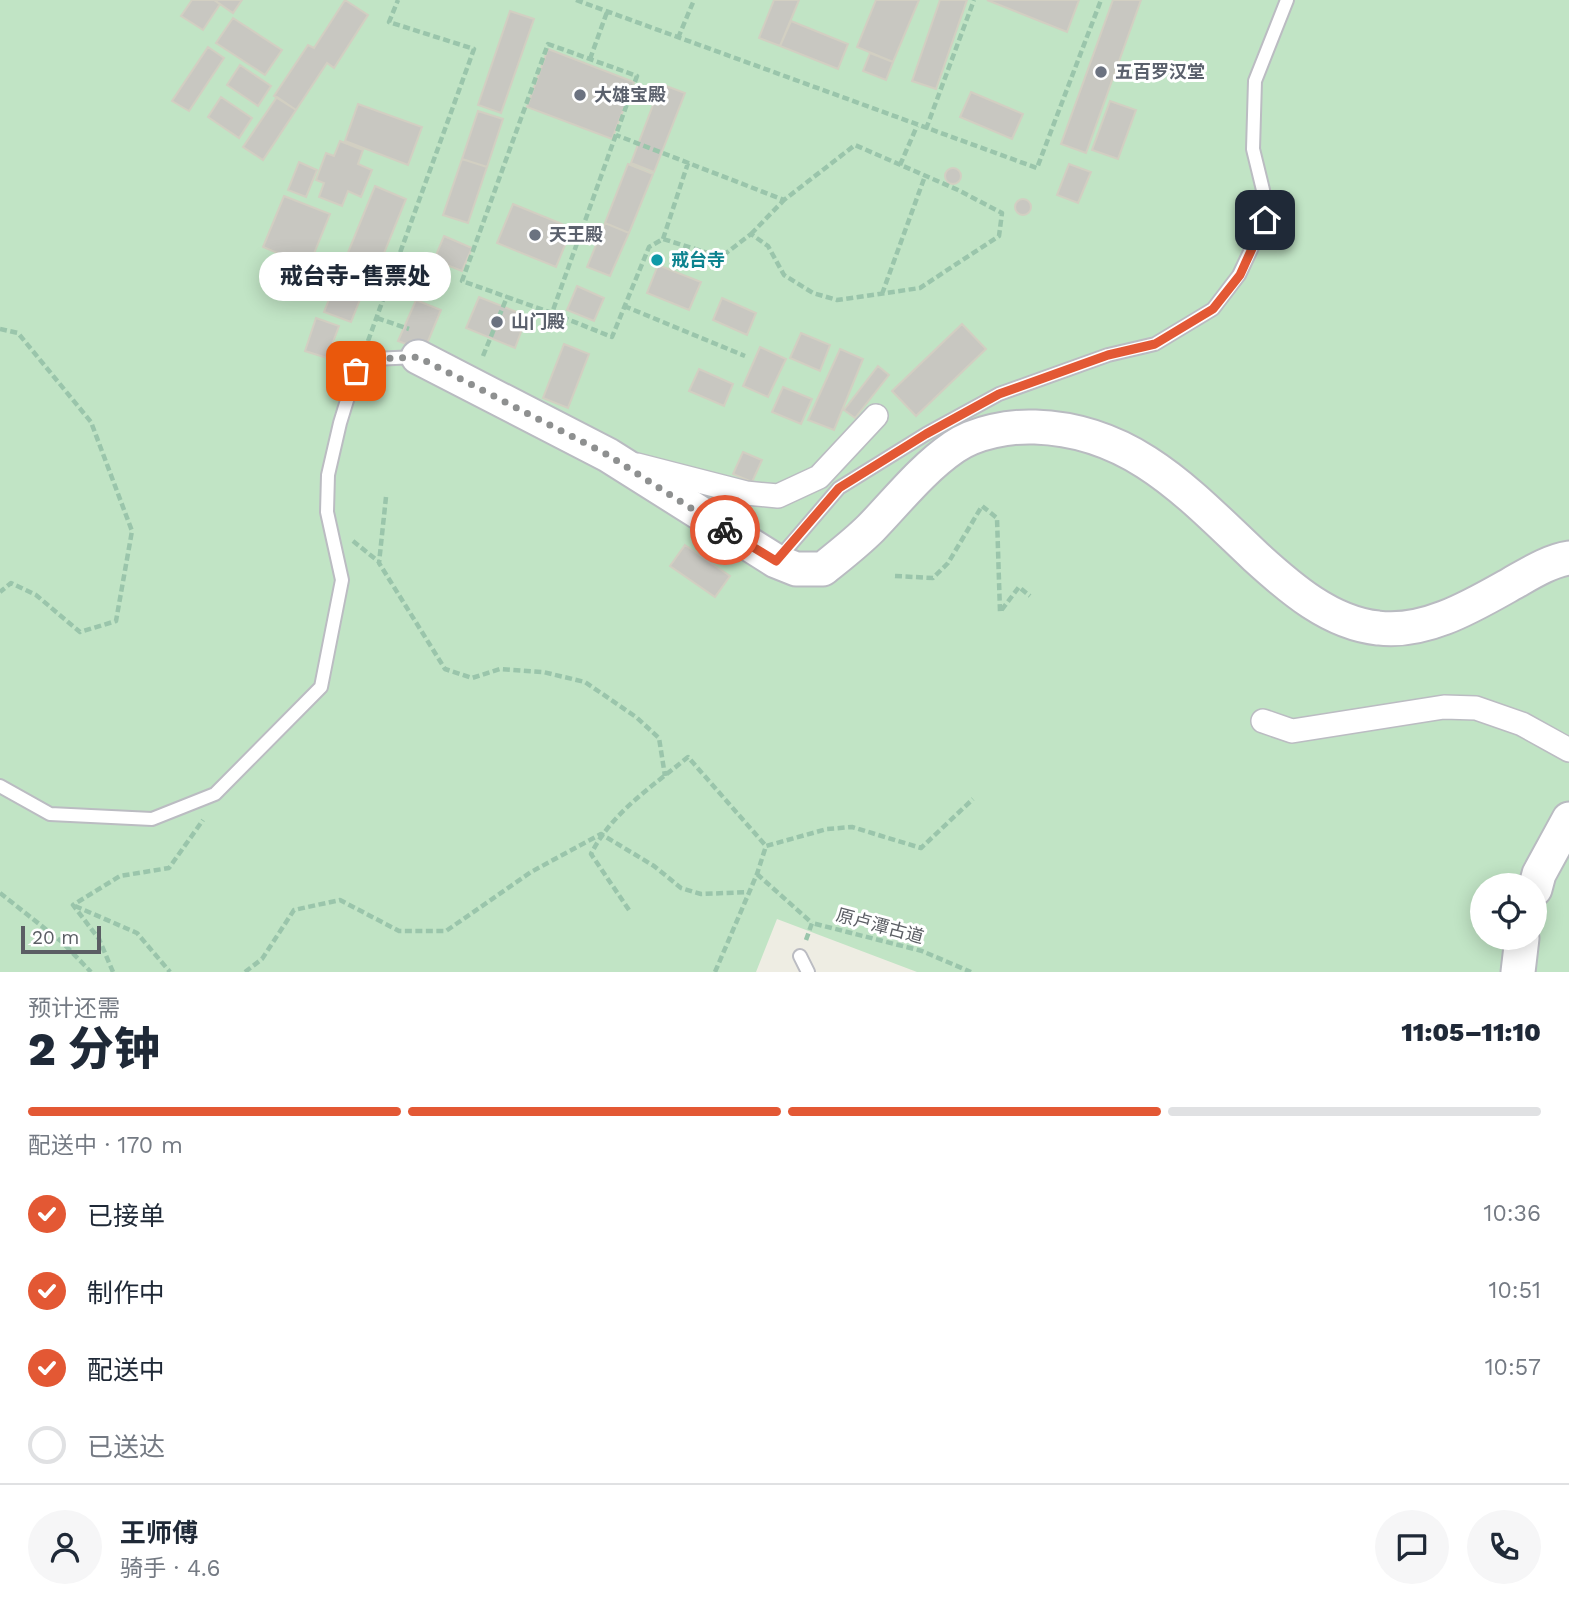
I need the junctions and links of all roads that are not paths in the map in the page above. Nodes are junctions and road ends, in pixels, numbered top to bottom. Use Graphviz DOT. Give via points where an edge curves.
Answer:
graph roads {
  1 [pos="1287,0"];
  2 [pos="415,344"];
  3 [pos="876,416"];
  4 [pos="615,459"];
  5 [pos="1569,558"];
  6 [pos="776,561"];
  7 [pos="1263,721"];
  8 [pos="1569,750"];
  9 [pos="0,786"];
  10 [pos="1569,819"];
  11 [pos="1540,873"];
  12 [pos="1521,950"];
  13 [pos="800,956"];
  14 [pos="808,972"];
  15 [pos="1518,972"];
  1 -- 6 [label="lane" via="1255,80 1254,149 1265,220 1240,275 1213,309 1155,344 1108,355 999,394 926,434 839,488"];
  2 -- 4 [label="street"];
  2 -- 9 [label="lane" via="373,359 356,371 328,475 327,512 342,580 321,687 215,794 152,818 50,814"];
  3 -- 4 [label="street" via="819,477 778,496 746,493"];
  4 -- 6 [label="street"];
  5 -- 6 [label="street" via="1446,618 1378,628 1303,596 1144,460 1101,437 1068,428 1027,426 993,431 956,445 823,569 796,569"];
  7 -- 8 [label="street" via="1292,731 1444,707 1476,708 1522,724"];
  10 -- 11 [label="street"];
  12 -- 15 [label="street"];
  13 -- 14 [label="lane"];
}
